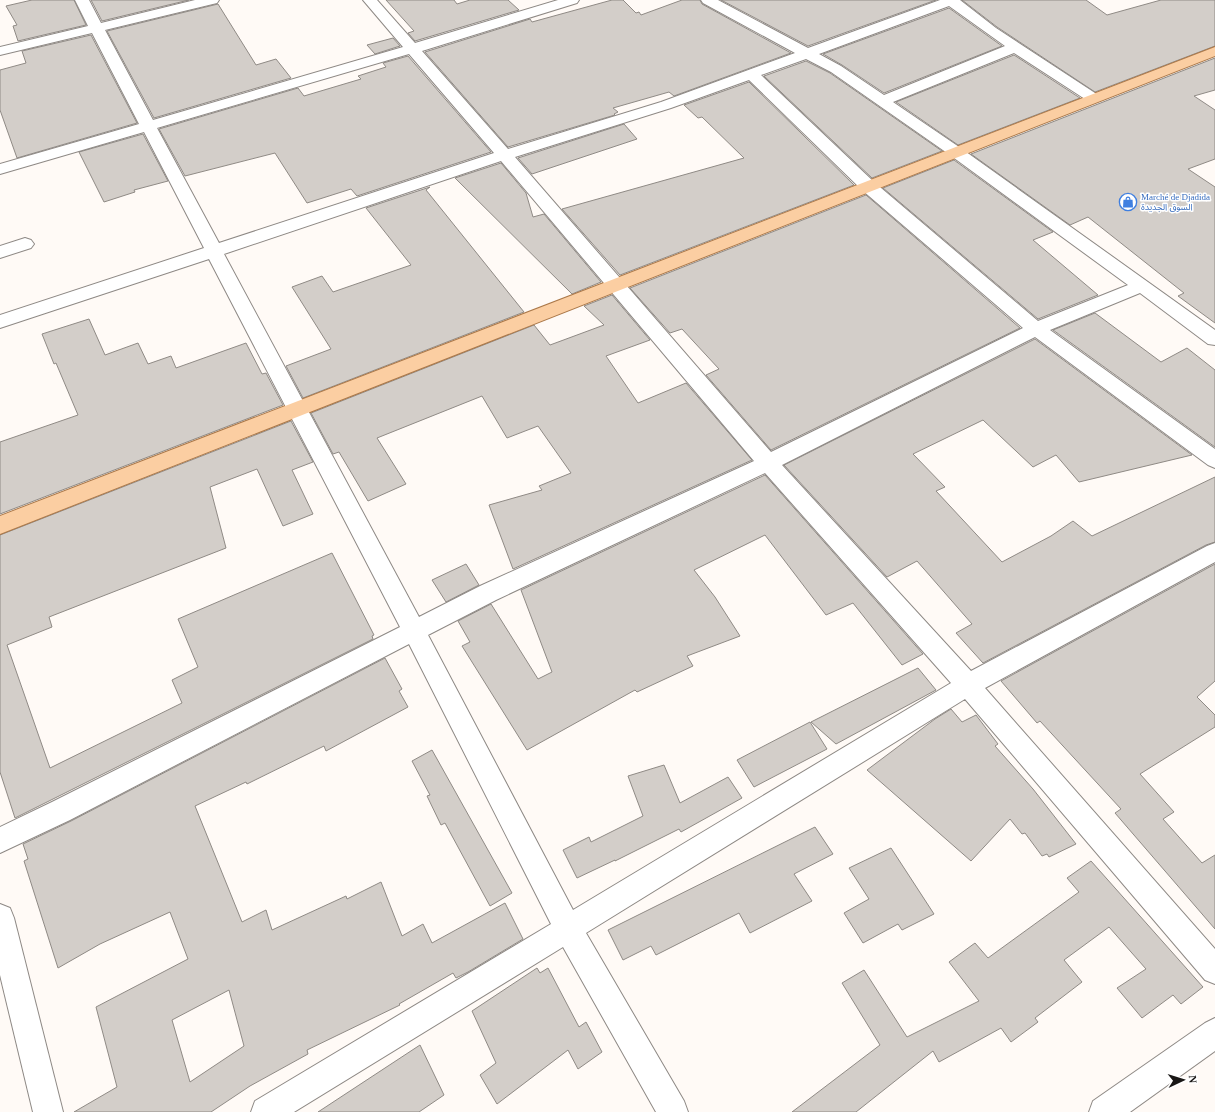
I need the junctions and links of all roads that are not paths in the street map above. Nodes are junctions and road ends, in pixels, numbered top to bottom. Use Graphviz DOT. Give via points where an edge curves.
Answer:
graph roads {
  1 [pos="82,0"];
  2 [pos="212,0"];
  3 [pos="370,0"];
  4 [pos="572,0"];
  5 [pos="708,0"];
  6 [pos="951,0"];
  7 [pos="97,28"];
  8 [pos="1016,47"];
  9 [pos="412,49"];
  10 [pos="0,51"];
  11 [pos="1215,51"];
  12 [pos="808,54"];
  13 [pos="751,74"];
  14 [pos="1093,98"];
  15 [pos="882,101"];
  16 [pos="148,126"];
  17 [pos="956,152"];
  18 [pos="504,155"];
  19 [pos="0,169"];
  20 [pos="868,186"];
  21 [pos="25,244"];
  22 [pos="214,251"];
  23 [pos="0,252"];
  24 [pos="616,284"];
  25 [pos="1141,286"];
  26 [pos="0,322"];
  27 [pos="1036,329"];
  28 [pos="1215,339"];
  29 [pos="297,408"];
  30 [pos="1215,460"];
  31 [pos="768,463"];
  32 [pos="0,524"];
  33 [pos="1215,552"];
  34 [pos="414,630"];
  35 [pos="968,685"];
  36 [pos="0,840"];
  37 [pos="0,918"];
  38 [pos="568,929"];
  39 [pos="1215,970"];
  40 [pos="1215,1033"];
  41 [pos="48,1112"];
  42 [pos="266,1112"];
  43 [pos="673,1112"];
  44 [pos="1104,1112"];
  1 -- 7 [label="street"];
  2 -- 7 [label="street"];
  3 -- 9 [label="street"];
  4 -- 9 [label="street"];
  5 -- 12 [label="street"];
  6 -- 8 [label="street"];
  6 -- 12 [label="street"];
  7 -- 10 [label="street"];
  7 -- 16 [label="street"];
  8 -- 14 [label="street"];
  8 -- 15 [label="street"];
  9 -- 16 [label="street"];
  9 -- 18 [label="street"];
  11 -- 14 [label="main road"];
  12 -- 13 [label="street"];
  12 -- 15 [label="street" via="836,69"];
  13 -- 18 [label="street" via="666,105"];
  13 -- 20 [label="street"];
  14 -- 17 [label="main road"];
  15 -- 17 [label="street"];
  16 -- 19 [label="street"];
  16 -- 22 [label="street"];
  17 -- 20 [label="main road"];
  17 -- 25 [label="street"];
  18 -- 22 [label="street"];
  18 -- 24 [label="street"];
  20 -- 24 [label="main road"];
  20 -- 27 [label="street"];
  21 -- 23 [label="street"];
  22 -- 26 [label="street"];
  22 -- 29 [label="street"];
  24 -- 29 [label="main road"];
  24 -- 31 [label="street"];
  25 -- 27 [label="street"];
  25 -- 28 [label="street"];
  27 -- 30 [label="street"];
  27 -- 31 [label="street"];
  29 -- 32 [label="main road"];
  29 -- 34 [label="street"];
  31 -- 34 [label="street"];
  31 -- 35 [label="street"];
  33 -- 35 [label="street"];
  34 -- 36 [label="street"];
  34 -- 38 [label="street"];
  35 -- 38 [label="street"];
  35 -- 39 [label="street"];
  37 -- 41 [label="street"];
  38 -- 42 [label="street"];
  38 -- 43 [label="street"];
  40 -- 44 [label="street"];
}
